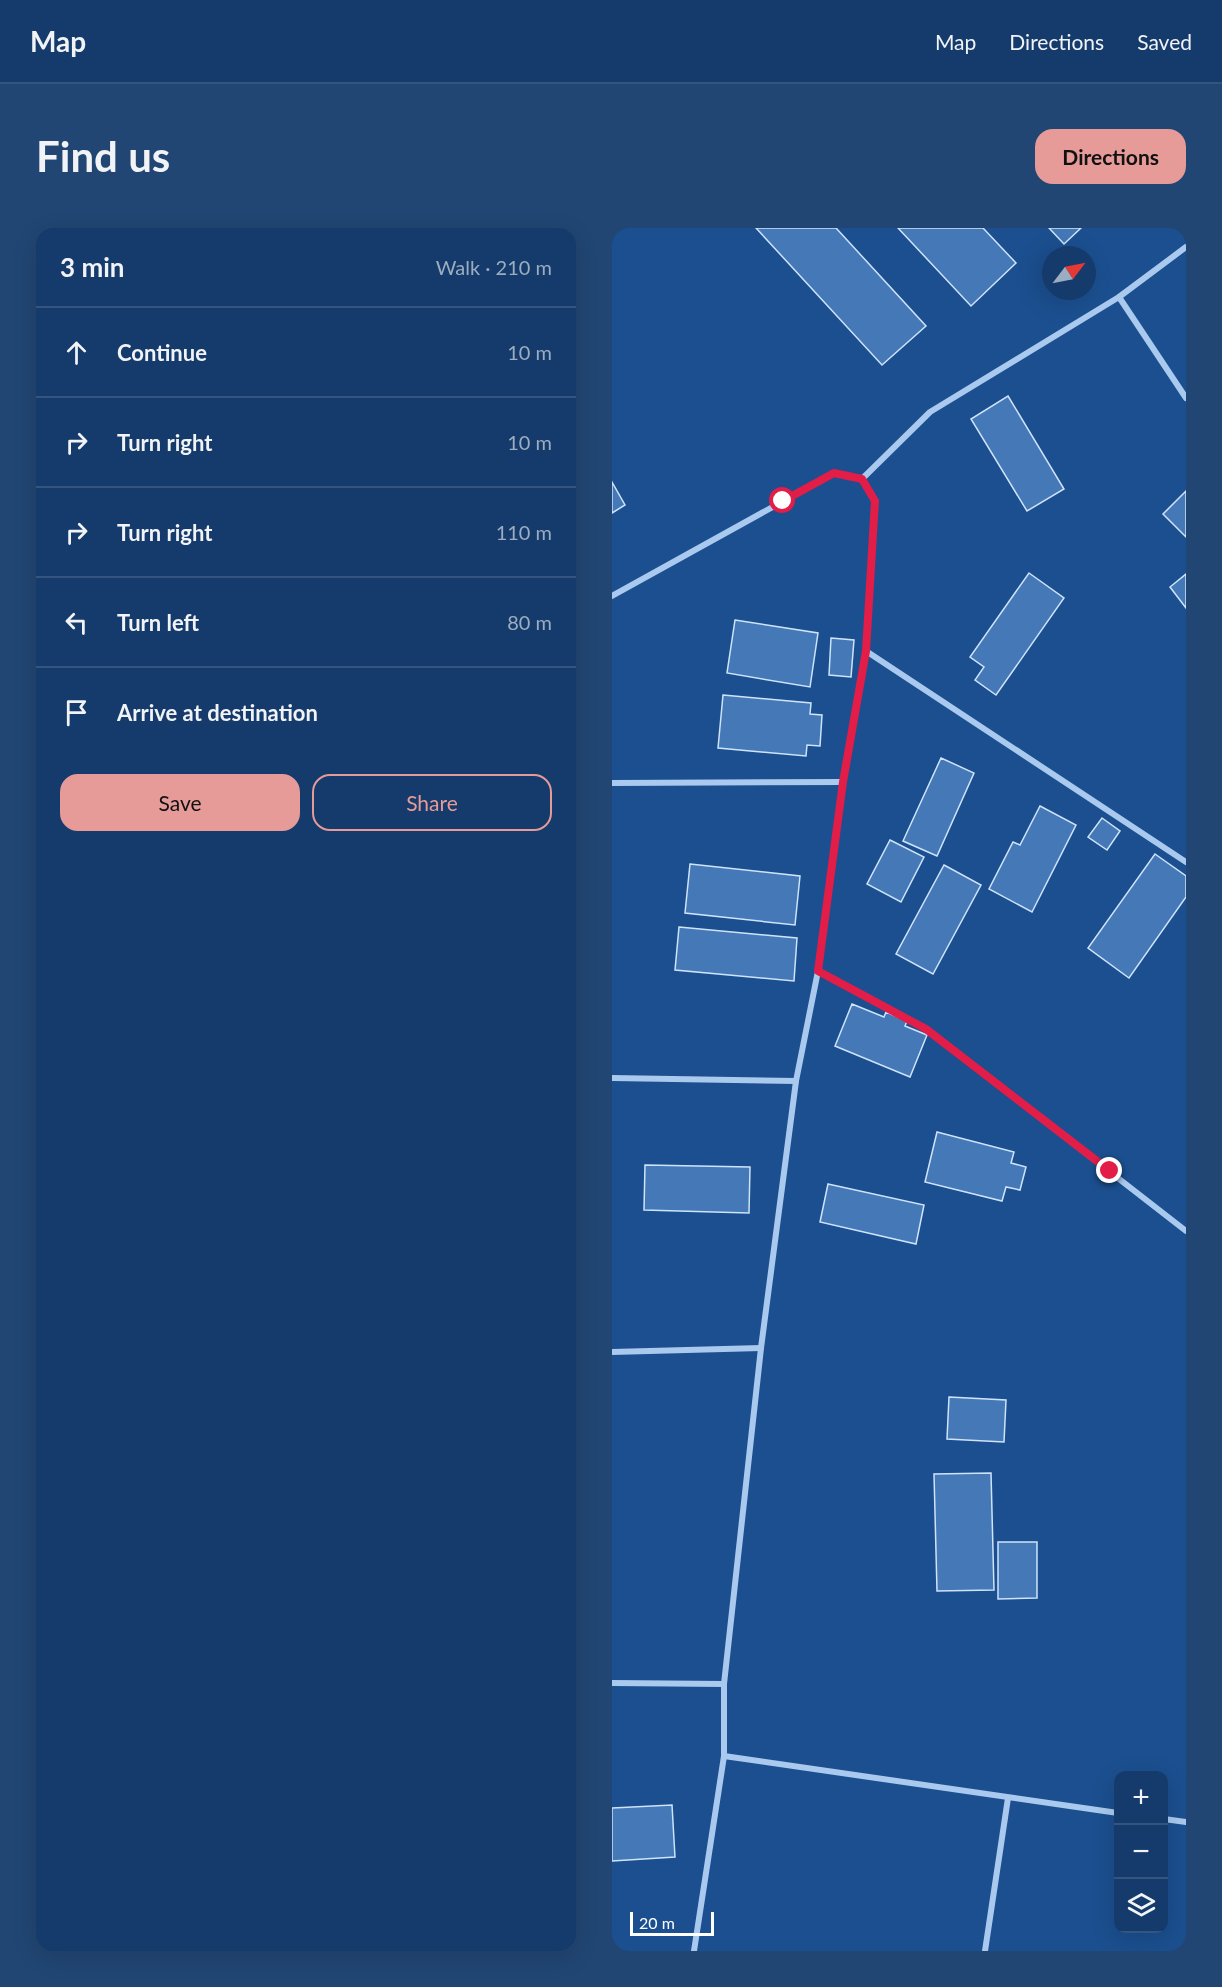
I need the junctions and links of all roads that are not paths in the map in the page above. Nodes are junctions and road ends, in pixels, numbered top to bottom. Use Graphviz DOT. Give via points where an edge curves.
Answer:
graph roads {
  1 [pos="1186,246"];
  2 [pos="1119,297"];
  3 [pos="1186,398"];
  4 [pos="862,479"];
  5 [pos="612,596"];
  6 [pos="866,651"];
  7 [pos="843,782"];
  8 [pos="612,783"];
  9 [pos="1186,862"];
  10 [pos="818,971"];
  11 [pos="612,1078"];
  12 [pos="796,1081"];
  13 [pos="1186,1231"];
  14 [pos="761,1347"];
  15 [pos="612,1352"];
  16 [pos="612,1683"];
  17 [pos="724,1684"];
  18 [pos="724,1756"];
  19 [pos="1008,1798"];
  20 [pos="1114,1812"];
  21 [pos="1168,1820"];
  22 [pos="1186,1822"];
  23 [pos="694,1951"];
  24 [pos="985,1951"];
  1 -- 2 [label="street"];
  2 -- 3 [label="street"];
  2 -- 4 [label="street" via="930,412"];
  4 -- 5 [label="street" via="834,473"];
  4 -- 6 [label="street" via="875,501"];
  6 -- 7 [label="street"];
  6 -- 9 [label="street"];
  7 -- 8 [label="street"];
  7 -- 10 [label="street"];
  10 -- 12 [label="street"];
  10 -- 13 [label="street" via="926,1029"];
  11 -- 12 [label="street"];
  12 -- 14 [label="street"];
  14 -- 15 [label="street"];
  14 -- 17 [label="street"];
  16 -- 17 [label="street"];
  17 -- 18 [label="street"];
  18 -- 19 [label="street"];
  18 -- 23 [label="street"];
  19 -- 20 [label="street"];
  19 -- 24 [label="street"];
  21 -- 22 [label="street"];
}
